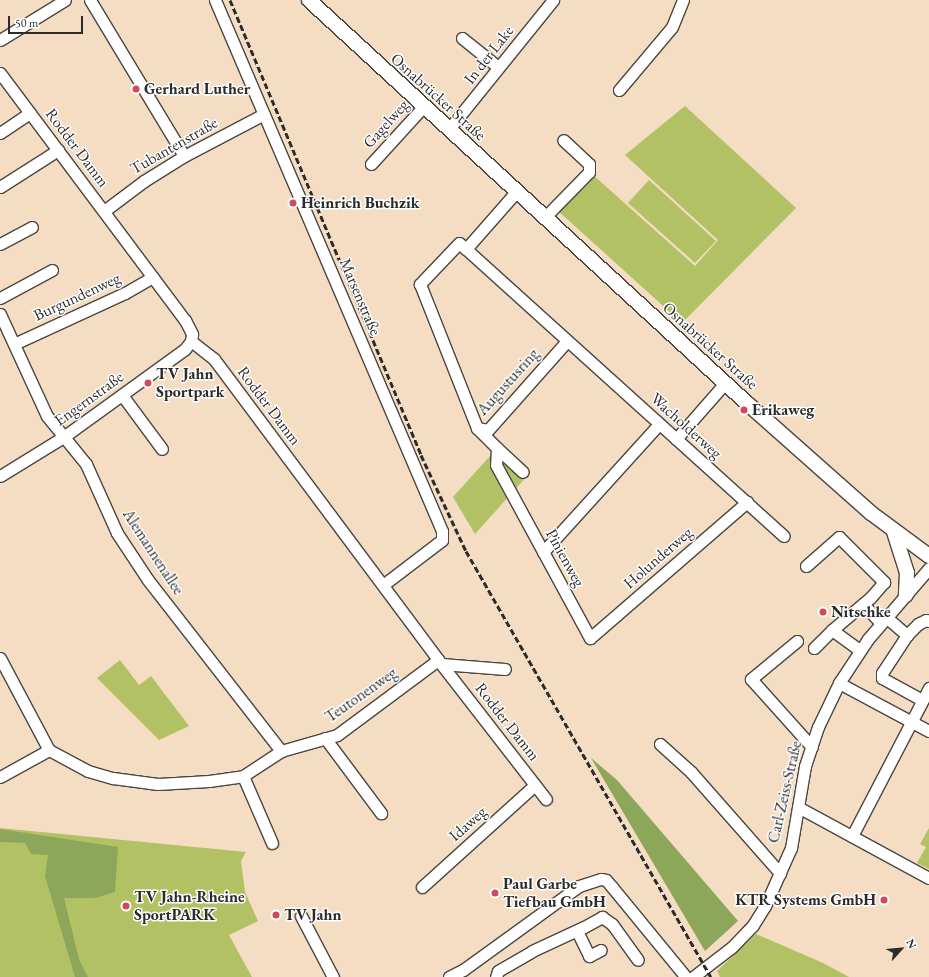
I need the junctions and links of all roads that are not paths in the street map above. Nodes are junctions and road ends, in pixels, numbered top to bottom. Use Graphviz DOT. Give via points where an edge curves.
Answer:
graph roads {
  1 [pos="65,0"];
  2 [pos="90,0"];
  3 [pos="215,0"];
  4 [pos="308,0"];
  5 [pos="553,0"];
  6 [pos="683,0"];
  7 [pos="462,38"];
  8 [pos="0,40"];
  9 [pos="498,67"];
  10 [pos="1,75"];
  11 [pos="619,90"];
  12 [pos="424,106"];
  13 [pos="30,113"];
  14 [pos="264,114"];
  15 [pos="449,129"];
  16 [pos="0,133"];
  17 [pos="563,140"];
  18 [pos="58,150"];
  19 [pos="184,156"];
  20 [pos="371,164"];
  21 [pos="0,188"];
  22 [pos="516,192"];
  23 [pos="104,211"];
  24 [pos="544,218"];
  25 [pos="32,227"];
  26 [pos="0,244"];
  27 [pos="466,249"];
  28 [pos="52,270"];
  29 [pos="153,277"];
  30 [pos="0,298"];
  31 [pos="0,314"];
  32 [pos="4,335"];
  33 [pos="191,341"];
  34 [pos="567,342"];
  35 [pos="14,344"];
  36 [pos="725,383"];
  37 [pos="122,395"];
  38 [pos="660,424"];
  39 [pos="477,428"];
  40 [pos="65,436"];
  41 [pos="676,439"];
  42 [pos="497,448"];
  43 [pos="162,449"];
  44 [pos="523,472"];
  45 [pos="0,476"];
  46 [pos="747,502"];
  47 [pos="894,532"];
  48 [pos="784,536"];
  49 [pos="543,552"];
  50 [pos="929,556"];
  51 [pos="806,566"];
  52 [pos="929,568"];
  53 [pos="383,585"];
  54 [pos="906,595"];
  55 [pos="863,604"];
  56 [pos="884,620"];
  57 [pos="929,621"];
  58 [pos="832,630"];
  59 [pos="908,634"];
  60 [pos="590,638"];
  61 [pos="797,641"];
  62 [pos="814,648"];
  63 [pos="860,650"];
  64 [pos="440,662"];
  65 [pos="2,665"];
  66 [pos="505,669"];
  67 [pos="839,683"];
  68 [pos="929,688"];
  69 [pos="922,700"];
  70 [pos="910,721"];
  71 [pos="929,731"];
  72 [pos="325,738"];
  73 [pos="660,744"];
  74 [pos="812,746"];
  75 [pos="49,750"];
  76 [pos="281,751"];
  77 [pos="243,776"];
  78 [pos="0,777"];
  79 [pos="535,785"];
  80 [pos="546,799"];
  81 [pos="798,808"];
  82 [pos="381,813"];
  83 [pos="852,836"];
  84 [pos="272,843"];
  85 [pos="780,873"];
  86 [pos="929,878"];
  87 [pos="422,887"];
  88 [pos="301,916"];
  89 [pos="577,931"];
  90 [pos="600,950"];
  91 [pos="638,960"];
  92 [pos="465,973"];
  93 [pos="333,977"];
  94 [pos="449,977"];
  95 [pos="496,977"];
  96 [pos="686,977"];
  97 [pos="693,977"];
  1 -- 8 [label="street"];
  2 -- 19 [label="street"];
  3 -- 14 [label="street, Marsenstraße"];
  4 -- 12 [label="main road, Osnabrücker Straße"];
  5 -- 9 [label="street, In der Lake"];
  6 -- 11 [label="street" via="672,27"];
  7 -- 9 [label="street"];
  9 -- 15 [label="street, In der Lake"];
  10 -- 13 [label="street, Rodder Damm"];
  12 -- 15 [label="main road, Osnabrücker Straße"];
  12 -- 20 [label="street, Gagelweg"];
  13 -- 16 [label="street"];
  13 -- 18 [label="street, Rodder Damm"];
  14 -- 19 [label="street, Tubantenstraße"];
  14 -- 53 [label="street, Marsenstraße" via="442,531 442,540"];
  15 -- 22 [label="main road, Osnabrücker Straße"];
  17 -- 24 [label="street" via="589,164 589,172"];
  18 -- 21 [label="street"];
  18 -- 23 [label="street, Rodder Damm"];
  19 -- 23 [label="street, Tubantenstraße" via="144,181"];
  22 -- 24 [label="main road, Osnabrücker Straße"];
  22 -- 27 [label="street"];
  23 -- 29 [label="street, Rodder Damm"];
  24 -- 36 [label="main road, Osnabrücker Straße"];
  25 -- 26 [label="street"];
  27 -- 34 [label="street"];
  27 -- 39 [label="street, Augustusring" via="459,243 420,284"];
  28 -- 30 [label="street"];
  29 -- 33 [label="street, Rodder Damm" via="189,326"];
  29 -- 35 [label="street, Burgundenweg" via="125,293"];
  31 -- 32 [label="street, Alemannenallee"];
  32 -- 35 [label="street, Alemannenallee"];
  33 -- 37 [label="street, Engernstraße"];
  33 -- 53 [label="street, Rodder Damm" via="214,359"];
  34 -- 38 [label="street, Wacholderweg"];
  34 -- 39 [label="street, Augustusring" via="488,430"];
  35 -- 40 [label="street, Alemannenallee" via="47,416"];
  36 -- 41 [label="street"];
  36 -- 47 [label="main road, Osnabrücker Straße"];
  37 -- 40 [label="street, Engernstraße"];
  37 -- 43 [label="street"];
  38 -- 41 [label="street, Wacholderweg"];
  38 -- 49 [label="street"];
  39 -- 42 [label="street"];
  40 -- 45 [label="street, Engernstraße"];
  40 -- 76 [label="street, Alemannenallee" via="86,464 117,533 148,580"];
  41 -- 46 [label="street, Wacholderweg"];
  42 -- 44 [label="street"];
  42 -- 49 [label="street, Pinienweg" via="496,465"];
  46 -- 48 [label="street, Wacholderweg"];
  46 -- 60 [label="street, Holunderweg"];
  47 -- 50 [label="main road, Osnabrücker Straße"];
  47 -- 54 [label="main road" via="907,573"];
  49 -- 60 [label="street, Pinienweg"];
  51 -- 55 [label="street" via="840,537 884,582"];
  52 -- 54 [label="street, Carl-Zeiss-Straße"];
  53 -- 64 [label="street, Rodder Damm"];
  54 -- 56 [label="street, Carl-Zeiss-Straße"];
  55 -- 56 [label="street"];
  55 -- 58 [label="street"];
  56 -- 59 [label="street"];
  56 -- 63 [label="street, Carl-Zeiss-Straße"];
  57 -- 59 [label="street" via="918,624"];
  58 -- 62 [label="street"];
  58 -- 63 [label="street"];
  59 -- 69 [label="street" via="882,673 882,678"];
  61 -- 74 [label="street" via="751,679"];
  63 -- 67 [label="street, Carl-Zeiss-Straße"];
  64 -- 66 [label="street, Rodder Damm"];
  64 -- 72 [label="street, Teutonenweg" via="337,735"];
  64 -- 79 [label="street, Rodder Damm"];
  65 -- 75 [label="street"];
  67 -- 70 [label="street"];
  67 -- 74 [label="street, Carl-Zeiss-Straße"];
  68 -- 69 [label="street"];
  69 -- 70 [label="street"];
  70 -- 71 [label="street"];
  70 -- 83 [label="street"];
  72 -- 76 [label="street, Teutonenweg"];
  72 -- 82 [label="street"];
  73 -- 85 [label="street" via="691,772"];
  74 -- 81 [label="street, Carl-Zeiss-Straße"];
  75 -- 77 [label="street, Teutonenweg" via="88,771 113,778 158,784"];
  75 -- 78 [label="street"];
  76 -- 77 [label="street, Teutonenweg"];
  77 -- 84 [label="street"];
  79 -- 80 [label="street, Rodder Damm"];
  79 -- 87 [label="street, Idaweg"];
  81 -- 83 [label="street"];
  81 -- 85 [label="street, Carl-Zeiss-Straße" via="790,848"];
  83 -- 86 [label="street"];
  85 -- 97 [label="street, Carl-Zeiss-Straße" via="753,925 732,947"];
  88 -- 93 [label="street"];
  89 -- 90 [label="street" via="585,958"];
  89 -- 91 [label="street" via="602,916 612,924"];
  89 -- 95 [label="street" via="532,951 498,971"];
  92 -- 94 [label="street"];
  92 -- 96 [label="street" via="579,886 601,879 606,880"];
}
